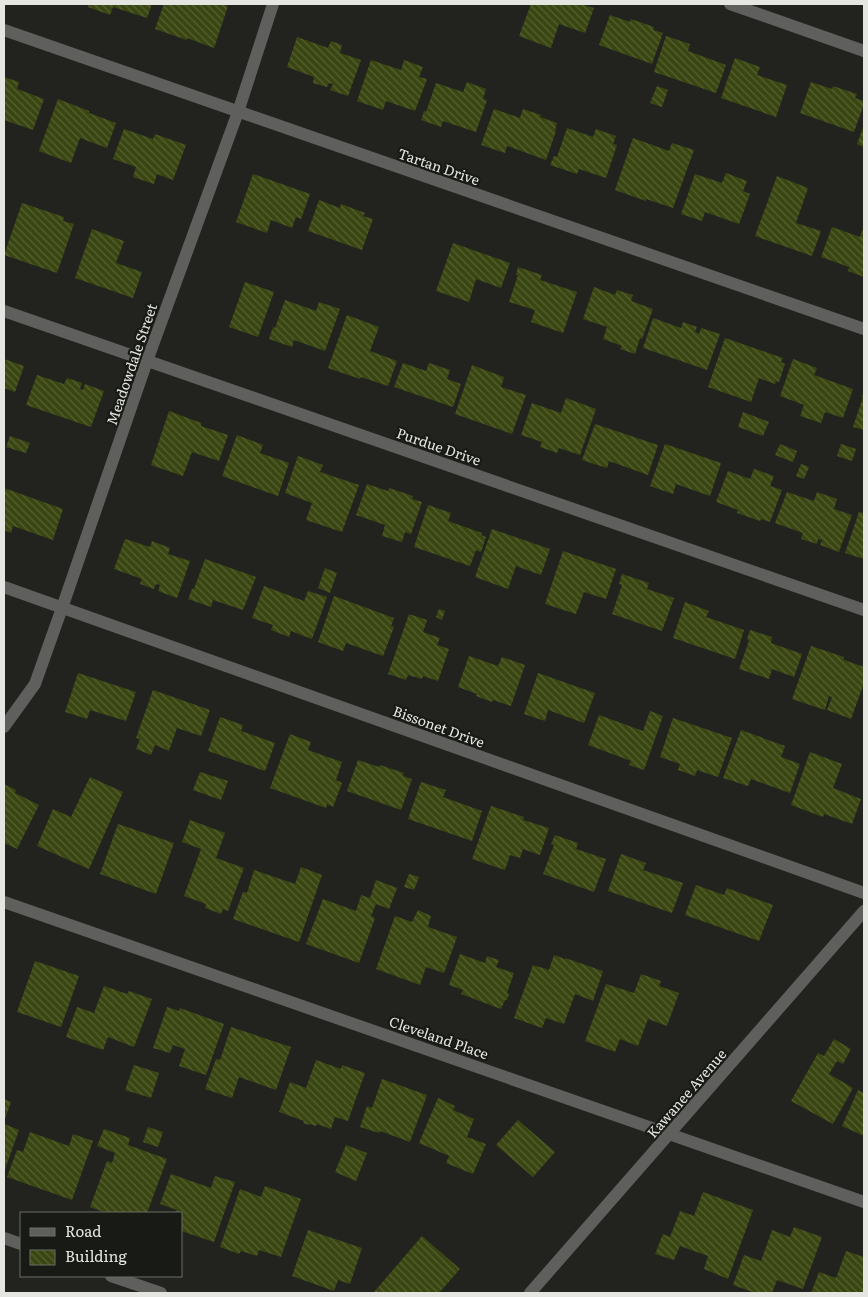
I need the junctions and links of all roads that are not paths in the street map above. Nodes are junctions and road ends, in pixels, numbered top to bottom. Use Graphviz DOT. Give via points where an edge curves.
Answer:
graph roads {
  1 [pos="273,4"];
  2 [pos="730,4"];
  3 [pos="4,30"];
  4 [pos="864,51"];
  5 [pos="238,112"];
  6 [pos="4,311"];
  7 [pos="864,329"];
  8 [pos="147,361"];
  9 [pos="4,587"];
  10 [pos="62,608"];
  11 [pos="864,610"];
  12 [pos="4,727"];
  13 [pos="864,893"];
  14 [pos="4,902"];
  15 [pos="864,911"];
  16 [pos="670,1134"];
  17 [pos="864,1202"];
  18 [pos="4,1238"];
  19 [pos="20,1244"];
  20 [pos="114,1277"];
  21 [pos="161,1293"];
  22 [pos="530,1293"];
  1 -- 5 [label="street, Meadowdale Street"];
  2 -- 4 [label="street"];
  3 -- 5 [label="street, Tartan Drive"];
  5 -- 7 [label="street, Tartan Drive"];
  5 -- 8 [label="street, Meadowdale Street"];
  6 -- 8 [label="street, Purdue Drive"];
  8 -- 10 [label="street, Meadowdale Street"];
  8 -- 11 [label="street, Purdue Drive"];
  9 -- 10 [label="street, Bissonet Drive"];
  10 -- 12 [label="street, Meadowdale Street" via="35,684"];
  10 -- 13 [label="street, Bissonet Drive"];
  14 -- 16 [label="street, Cleveland Place"];
  15 -- 16 [label="street, Kawanee Avenue"];
  16 -- 17 [label="street, Cleveland Place"];
  16 -- 22 [label="street, Kawanee Avenue"];
  18 -- 19 [label="street"];
  20 -- 21 [label="street"];
}
